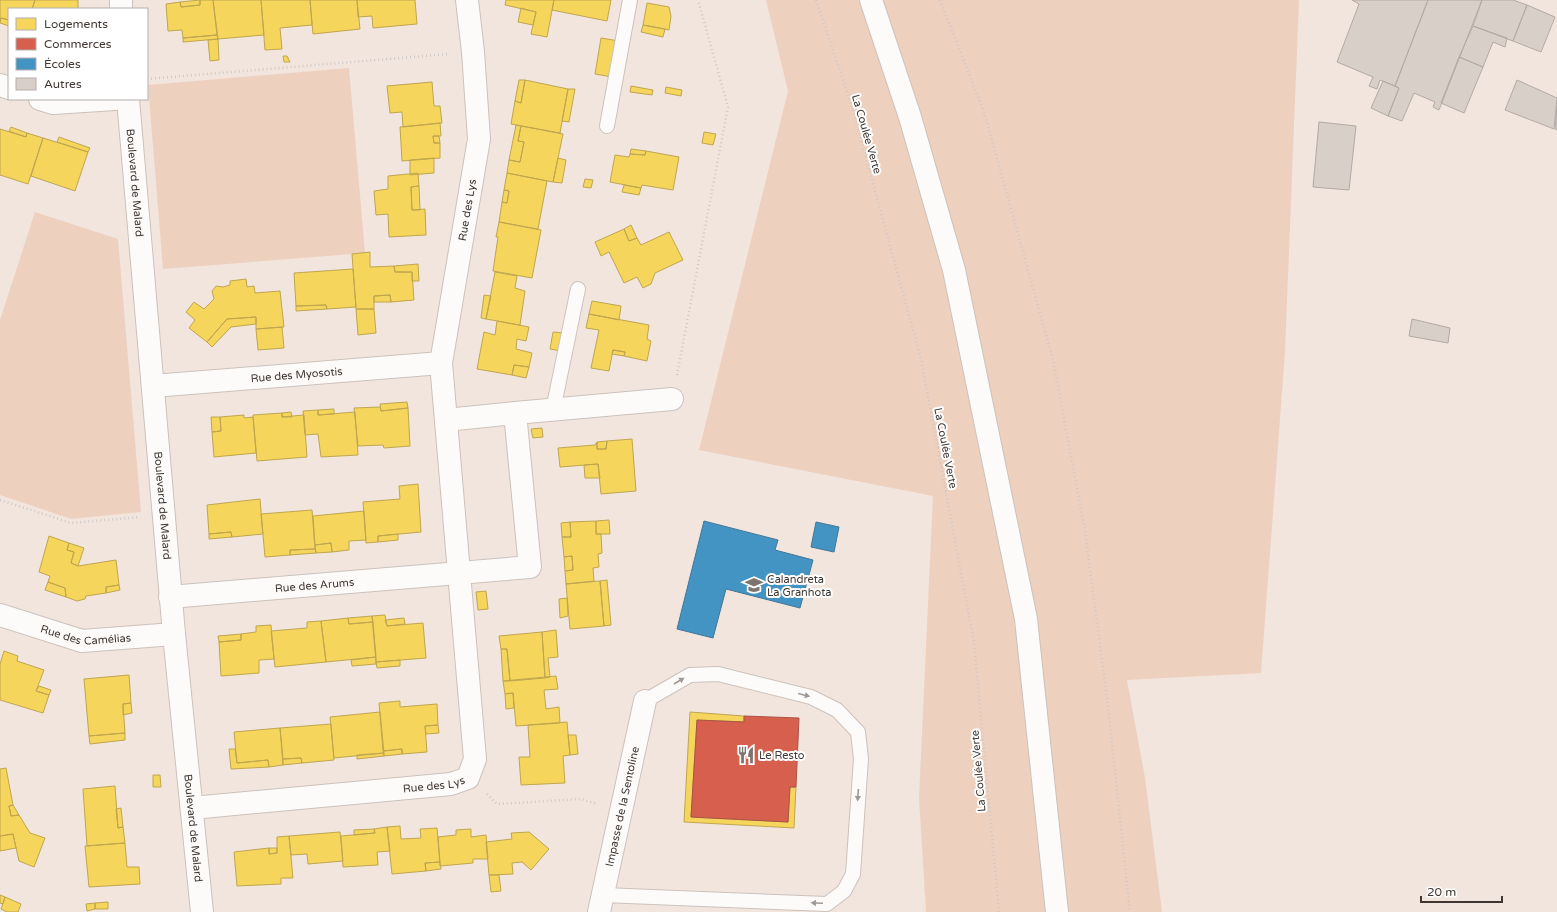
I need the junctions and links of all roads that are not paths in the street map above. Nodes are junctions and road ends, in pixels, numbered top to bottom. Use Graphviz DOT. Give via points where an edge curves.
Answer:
graph roads {
  1 [pos="467,0"];
  2 [pos="630,0"];
  3 [pos="871,0"];
  4 [pos="43,100"];
  5 [pos="103,100"];
  6 [pos="128,100"];
  7 [pos="607,126"];
  8 [pos="578,289"];
  9 [pos="441,363"];
  10 [pos="153,386"];
  11 [pos="672,399"];
  12 [pos="553,410"];
  13 [pos="515,413"];
  14 [pos="446,420"];
  15 [pos="459,573"];
  16 [pos="170,597"];
  17 [pos="0,615"];
  18 [pos="174,634"];
  19 [pos="645,701"];
  20 [pos="192,808"];
  21 [pos="601,904"];
  22 [pos="202,912"];
  23 [pos="1057,912"];
  1 -- 9 [label="street, Rue des Lys" via="479,139"];
  2 -- 7 [label="lane"];
  3 -- 23 [label="street" via="910,117 954,270 1026,619"];
  4 -- 5 [label="street" via="53,104"];
  6 -- 10 [label="street, Boulevard de Malard"];
  8 -- 12 [label="lane"];
  9 -- 10 [label="street, Rue des Myosotis"];
  9 -- 14 [label="street, Rue des Lys"];
  10 -- 16 [label="street, Boulevard de Malard"];
  11 -- 12 [label="street"];
  12 -- 13 [label="street"];
  13 -- 14 [label="street"];
  13 -- 15 [label="street" via="530,567"];
  14 -- 15 [label="street, Rue des Lys"];
  15 -- 16 [label="street, Rue des Arums"];
  15 -- 20 [label="street, Rue des Lys" via="475,758 468,778 451,784"];
  16 -- 18 [label="street, Boulevard de Malard"];
  17 -- 18 [label="street, Rue des Camélias" via="82,641"];
  18 -- 20 [label="street, Boulevard de Malard"];
  19 -- 21 [label="street, Impasse de la Sentoline"];
  19 -- 21 [label="lane, one-way" via="690,674 718,674 811,697 837,710 858,732 861,760 853,874 844,891 827,904"];
  20 -- 22 [label="street, Boulevard de Malard"];
}
